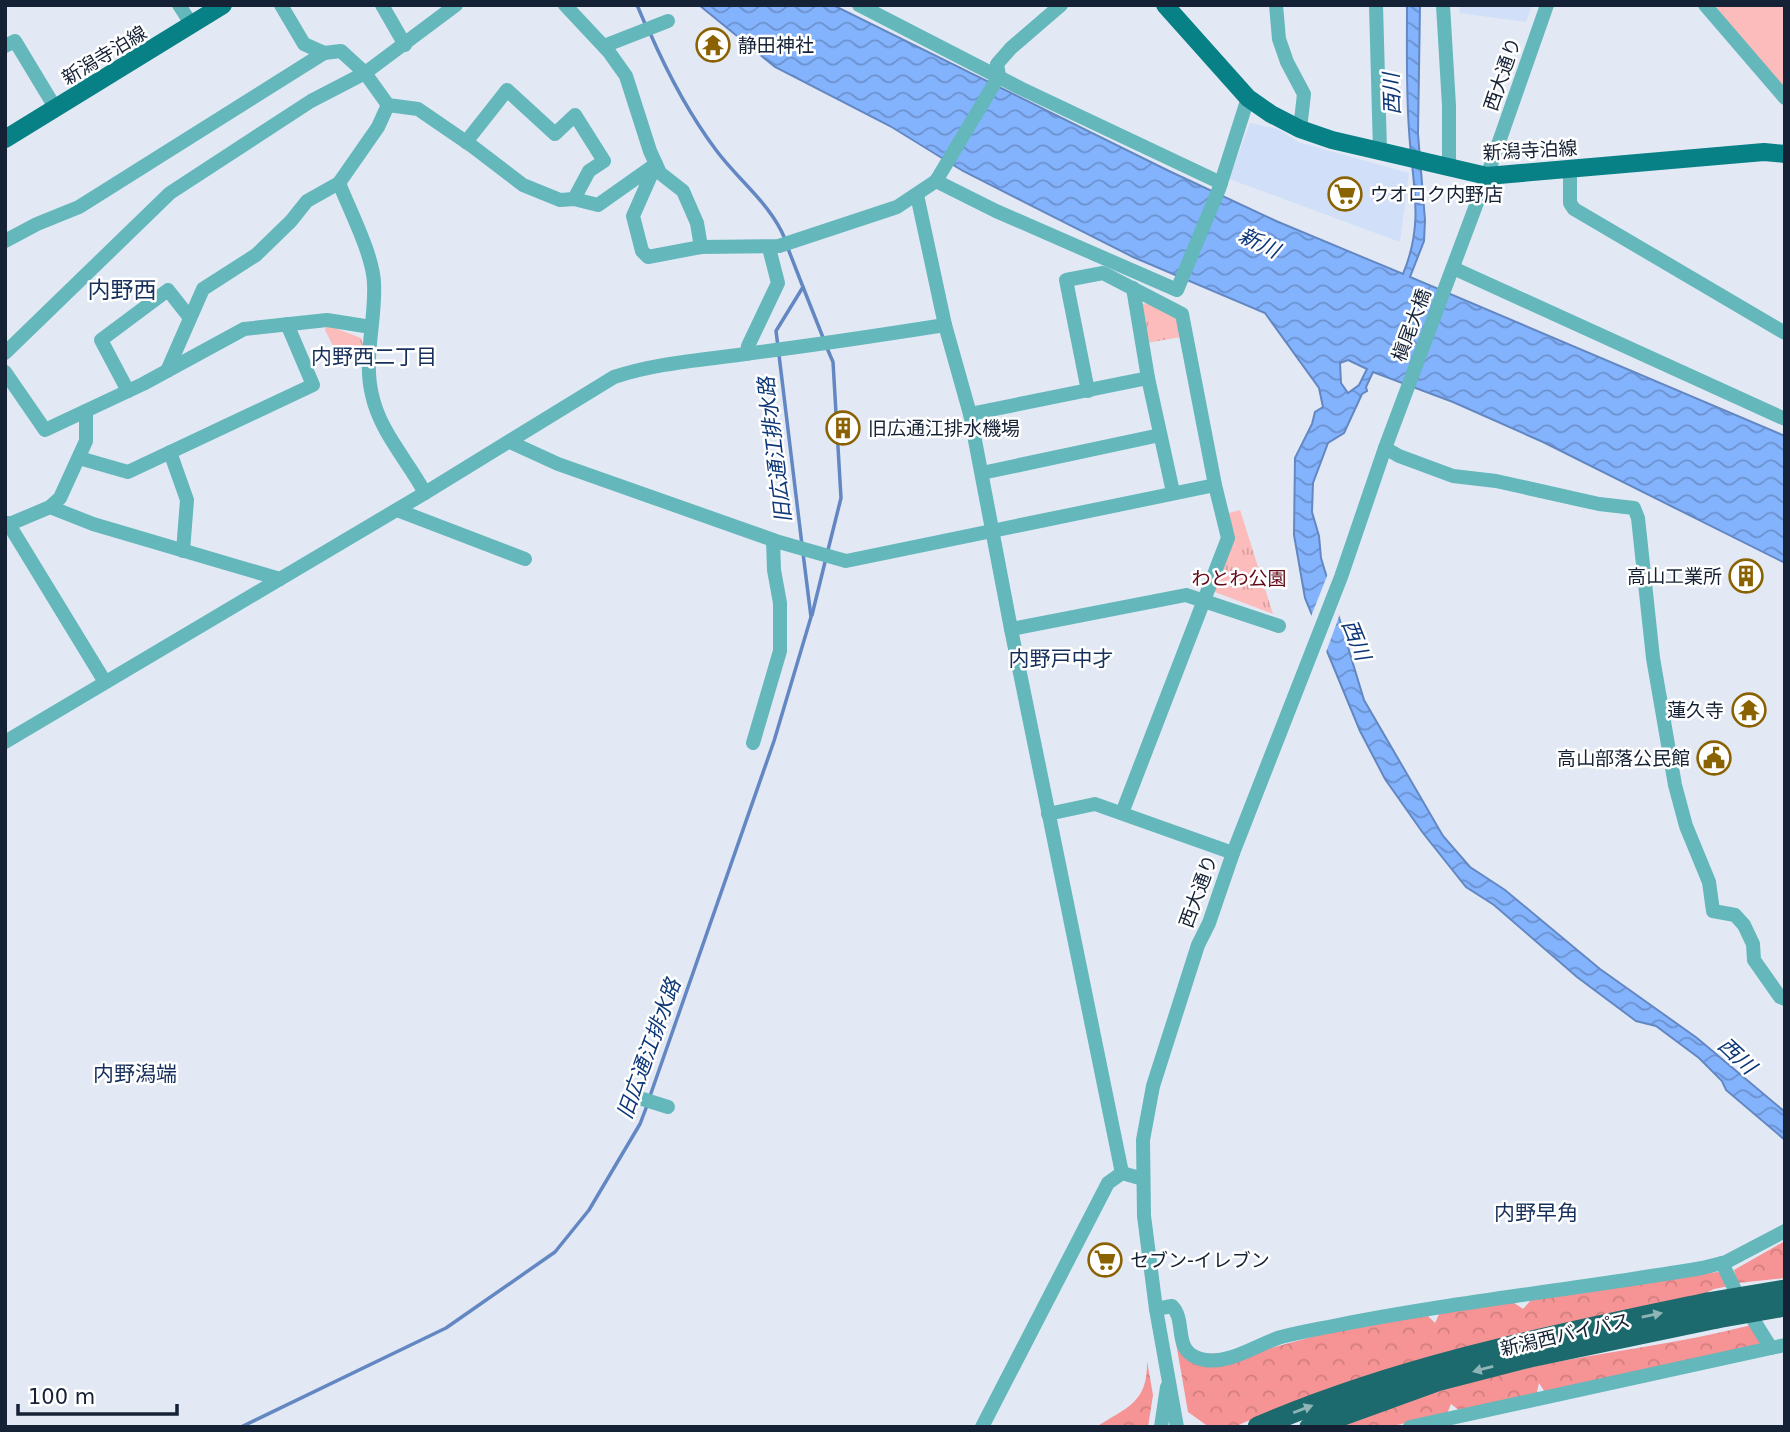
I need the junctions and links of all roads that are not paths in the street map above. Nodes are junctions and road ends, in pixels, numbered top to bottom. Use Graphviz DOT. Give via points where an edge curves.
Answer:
graph roads {
  1 [pos="179,5"];
  2 [pos="223,5"];
  3 [pos="281,5"];
  4 [pos="382,5"];
  5 [pos="456,5"];
  6 [pos="565,5"];
  7 [pos="1061,5"];
  8 [pos="1165,5"];
  9 [pos="1276,5"];
  10 [pos="1376,5"];
  11 [pos="1443,5"];
  12 [pos="1547,5"];
  13 [pos="1705,5"];
  14 [pos="865,7"];
  15 [pos="668,21"];
  16 [pos="192,25"];
  17 [pos="405,45"];
  18 [pos="5,46"];
  19 [pos="604,46"];
  20 [pos="324,53"];
  21 [pos="365,73"];
  22 [pos="999,76"];
  23 [pos="1248,98"];
  24 [pos="1785,98"];
  25 [pos="388,105"];
  26 [pos="56,109"];
  27 [pos="1300,129"];
  28 [pos="5,139"];
  29 [pos="466,142"];
  30 [pos="1380,151"];
  31 [pos="1785,154"];
  32 [pos="656,164"];
  33 [pos="1449,169"];
  34 [pos="1570,169"];
  35 [pos="1487,176"];
  36 [pos="936,181"];
  37 [pos="339,183"];
  38 [pos="1220,186"];
  39 [pos="917,195"];
  40 [pos="574,199"];
  41 [pos="5,241"];
  42 [pos="701,247"];
  43 [pos="774,247"];
  44 [pos="1452,272"];
  45 [pos="1133,288"];
  46 [pos="191,318"];
  47 [pos="287,324"];
  48 [pos="945,325"];
  49 [pos="371,327"];
  50 [pos="1785,334"];
  51 [pos="5,352"];
  52 [pos="747,354"];
  53 [pos="167,371"];
  54 [pos="5,372"];
  55 [pos="1148,378"];
  56 [pos="1408,388"];
  57 [pos="128,391"];
  58 [pos="1088,391"];
  59 [pos="86,411"];
  60 [pos="970,414"];
  61 [pos="1785,419"];
  62 [pos="1160,435"];
  63 [pos="510,442"];
  64 [pos="1385,448"];
  65 [pos="170,452"];
  66 [pos="79,458"];
  67 [pos="982,473"];
  68 [pos="1215,485"];
  69 [pos="1173,492"];
  70 [pos="425,493"];
  71 [pos="50,507"];
  72 [pos="397,510"];
  73 [pos="7,525"];
  74 [pos="992,529"];
  75 [pos="776,541"];
  76 [pos="183,551"];
  77 [pos="525,559"];
  78 [pos="280,579"];
  79 [pos="1204,601"];
  80 [pos="1279,626"];
  81 [pos="1011,629"];
  82 [pos="105,682"];
  83 [pos="5,742"];
  84 [pos="753,743"];
  85 [pos="1122,813"];
  86 [pos="1048,814"];
  87 [pos="1233,853"];
  88 [pos="1785,999"];
  89 [pos="633,1096"];
  90 [pos="668,1107"];
  91 [pos="1122,1173"];
  92 [pos="1143,1179"];
  93 [pos="1785,1231"];
  94 [pos="1722,1263"];
  95 [pos="1785,1290"];
  96 [pos="1785,1306"];
  97 [pos="1156,1309"];
  98 [pos="1712,1311"];
  99 [pos="1778,1346"];
  100 [pos="1169,1381"];
  101 [pos="1352,1401"];
  102 [pos="982,1427"];
  103 [pos="1161,1427"];
  104 [pos="1177,1427"];
  105 [pos="1258,1427"];
  106 [pos="1310,1427"];
  107 [pos="1410,1427"];
  1 -- 16 [label="street"];
  2 -- 16 [label="main road, 新潟寺泊線"];
  3 -- 20 [label="street" via="304,44"];
  4 -- 17 [label="street"];
  5 -- 17 [label="street"];
  6 -- 19 [label="street"];
  7 -- 22 [label="street" via="997,64"];
  8 -- 23 [label="main road, 新潟寺泊線"];
  9 -- 27 [label="street" via="1279,39 1304,94"];
  10 -- 30 [label="street"];
  11 -- 33 [label="street"];
  12 -- 35 [label="street, 西大通り"];
  13 -- 24 [label="street"];
  14 -- 22 [label="street"];
  15 -- 19 [label="street"];
  16 -- 26 [label="main road, 新潟寺泊線"];
  17 -- 21 [label="street"];
  18 -- 26 [label="street" via="15,41"];
  19 -- 32 [label="street" via="626,76"];
  20 -- 21 [label="street" via="341,51"];
  20 -- 41 [label="street" via="79,207"];
  21 -- 25 [label="street"];
  21 -- 51 [label="street" via="300,108 170,193"];
  22 -- 36 [label="street"];
  22 -- 38 [label="street"];
  23 -- 27 [label="main road, 新潟寺泊線"];
  23 -- 38 [label="street"];
  25 -- 29 [label="street" via="418,109"];
  25 -- 37 [label="street" via="379,127"];
  26 -- 28 [label="main road, 新潟寺泊線"];
  27 -- 30 [label="main road, 新潟寺泊線"];
  29 -- 40 [label="street" via="523,186 560,200"];
  29 -- 40 [label="street" via="506,90 555,134 575,116 604,161 589,171"];
  30 -- 33 [label="main road, 新潟寺泊線"];
  31 -- 34 [label="main road, 新潟寺泊線"];
  32 -- 40 [label="street" via="598,205"];
  32 -- 42 [label="street" via="682,191 697,223"];
  32 -- 42 [label="street" via="634,216 642,251 648,257"];
  33 -- 35 [label="main road, 新潟寺泊線"];
  34 -- 35 [label="main road, 新潟寺泊線"];
  34 -- 50 [label="street" via="1574,209"];
  35 -- 44 [label="street, 西大通り"];
  36 -- 38 [label="street" via="1177,290"];
  36 -- 39 [label="street"];
  37 -- 46 [label="street" via="307,201 256,255 203,289"];
  37 -- 49 [label="street" via="371,266"];
  39 -- 43 [label="street" via="897,207"];
  39 -- 48 [label="street"];
  42 -- 43 [label="street"];
  43 -- 52 [label="street" via="778,283"];
  44 -- 56 [label="street, 槇尾大橋"];
  44 -- 61 [label="street"];
  45 -- 55 [label="street"];
  45 -- 58 [label="street" via="1103,273 1066,280"];
  45 -- 68 [label="street" via="1182,314"];
  46 -- 53 [label="street"];
  46 -- 57 [label="street" via="168,290 101,340"];
  47 -- 49 [label="street" via="327,320"];
  47 -- 53 [label="street" via="244,329"];
  47 -- 65 [label="street" via="313,385"];
  48 -- 52 [label="street"];
  48 -- 60 [label="street"];
  49 -- 70 [label="street" via="372,397 384,428"];
  52 -- 63 [label="street" via="644,367 614,377"];
  53 -- 57 [label="street"];
  54 -- 59 [label="street" via="45,430"];
  55 -- 58 [label="street"];
  55 -- 62 [label="street"];
  56 -- 64 [label="street, 西大通り"];
  57 -- 59 [label="street"];
  58 -- 60 [label="street"];
  59 -- 66 [label="street" via="86,441"];
  60 -- 67 [label="street"];
  62 -- 67 [label="street"];
  62 -- 69 [label="street"];
  63 -- 70 [label="street"];
  63 -- 75 [label="street" via="558,464"];
  64 -- 87 [label="street, 西大通り" via="1338,584"];
  64 -- 88 [label="street" via="1453,476 1634,508 1653,658 1686,826 1709,882 1713,911 1735,915 1744,925 1754,960"];
  65 -- 66 [label="street" via="128,472"];
  65 -- 76 [label="street" via="187,500"];
  66 -- 71 [label="street" via="60,498"];
  67 -- 74 [label="street"];
  68 -- 69 [label="street"];
  68 -- 79 [label="street" via="1228,538"];
  69 -- 74 [label="street"];
  70 -- 72 [label="street"];
  71 -- 73 [label="street"];
  71 -- 76 [label="street"];
  72 -- 77 [label="street"];
  72 -- 78 [label="street"];
  73 -- 82 [label="street"];
  74 -- 75 [label="street" via="846,561"];
  74 -- 81 [label="street"];
  75 -- 84 [label="street" via="780,651"];
  76 -- 78 [label="street"];
  78 -- 82 [label="street"];
  79 -- 80 [label="street"];
  79 -- 81 [label="street" via="1186,595"];
  79 -- 85 [label="street"];
  81 -- 86 [label="street"];
  82 -- 83 [label="street"];
  85 -- 86 [label="street" via="1095,804"];
  85 -- 87 [label="street"];
  86 -- 91 [label="street"];
  87 -- 92 [label="street, 西大通り" via="1153,1086 1143,1140"];
  89 -- 90 [label="street"];
  91 -- 92 [label="street"];
  91 -- 102 [label="street" via="1108,1183"];
  92 -- 97 [label="street, 西大通り"];
  93 -- 94 [label="street"];
  94 -- 97 [label="street" via="1328,1327 1218,1360 1204,1360 1186,1350 1176,1310 1172,1306"];
  94 -- 99 [label="street" via="1736,1292"];
  95 -- 98 [label="highway, 新潟西バイパス, bridge"];
  96 -- 98 [label="highway, 新潟西バイパス, bridge"];
  97 -- 100 [label="street, 西大通り"];
  98 -- 101 [label="highway, 新潟西バイパス"];
  99 -- 107 [label="street"];
  100 -- 103 [label="street"];
  100 -- 104 [label="street, 西大通り"];
  105 -- 101 [label="highway, one-way"];
  101 -- 106 [label="highway"];
}
